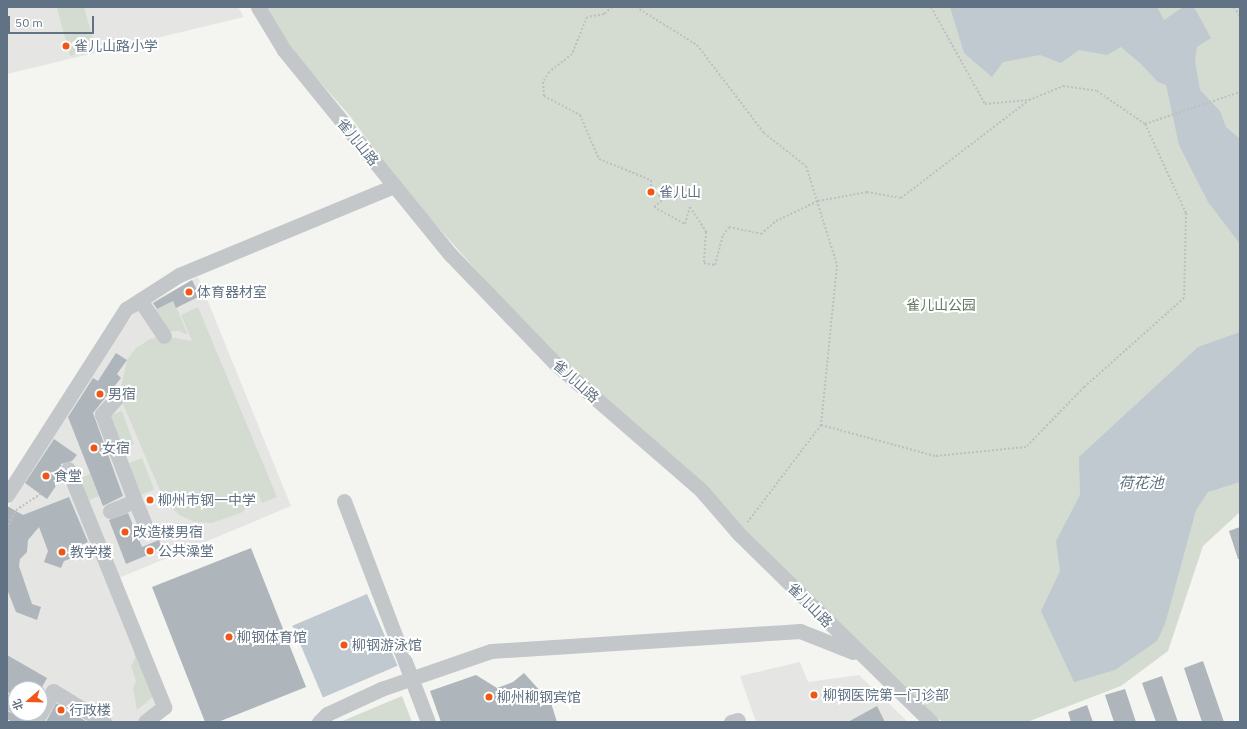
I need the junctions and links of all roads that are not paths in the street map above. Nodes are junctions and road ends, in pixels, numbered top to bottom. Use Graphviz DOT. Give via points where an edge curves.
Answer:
graph roads {
  1 [pos="258,7"];
  2 [pos="394,186"];
  3 [pos="140,300"];
  4 [pos="164,336"];
  5 [pos="119,395"];
  6 [pos="68,469"];
  7 [pos="7,495"];
  8 [pos="135,501"];
  9 [pos="344,501"];
  10 [pos="110,511"];
  11 [pos="148,532"];
  12 [pos="860,655"];
  13 [pos="412,677"];
  14 [pos="48,699"];
  15 [pos="104,722"];
  16 [pos="145,722"];
  17 [pos="319,722"];
  18 [pos="428,722"];
  19 [pos="931,722"];
  1 -- 2 [label="street, 雀儿山路" via="284,50"];
  2 -- 3 [label="street" via="179,275"];
  2 -- 12 [label="street, 雀儿山路" via="450,254 556,364 701,490 739,534"];
  3 -- 4 [label="street"];
  3 -- 7 [label="street" via="126,309"];
  5 -- 8 [label="street" via="102,414"];
  6 -- 16 [label="street" via="164,707"];
  8 -- 10 [label="street"];
  8 -- 11 [label="street"];
  9 -- 13 [label="street"];
  12 -- 13 [label="street" via="800,631 491,651"];
  12 -- 19 [label="street, 雀儿山路"];
  13 -- 17 [label="street" via="327,714"];
  13 -- 18 [label="street"];
  14 -- 15 [label="street" via="53,691"];
}
